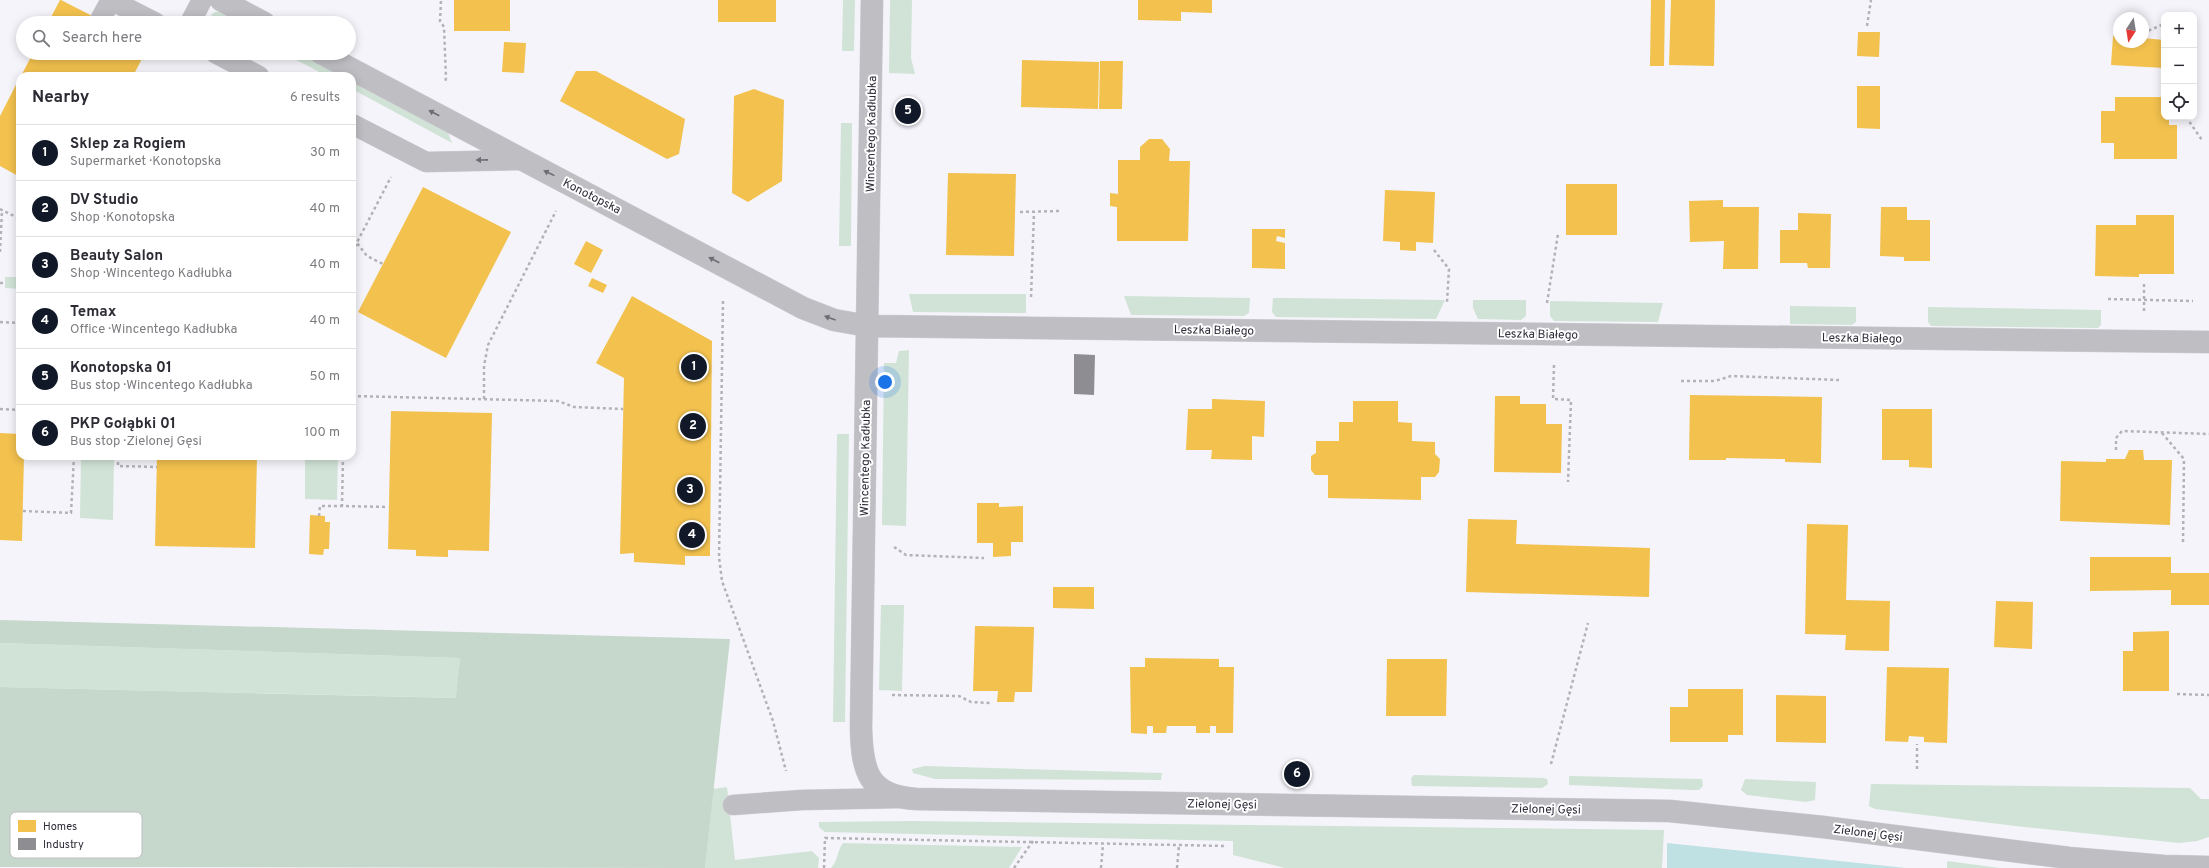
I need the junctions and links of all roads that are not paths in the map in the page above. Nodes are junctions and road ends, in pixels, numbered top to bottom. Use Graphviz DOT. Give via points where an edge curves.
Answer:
graph roads {
  1 [pos="111,0"];
  2 [pos="202,0"];
  3 [pos="221,0"];
  4 [pos="872,0"];
  5 [pos="102,16"];
  6 [pos="142,16"];
  7 [pos="194,16"];
  8 [pos="251,16"];
  9 [pos="228,60"];
  10 [pos="334,60"];
  11 [pos="251,72"];
  12 [pos="356,126"];
  13 [pos="521,160"];
  14 [pos="868,326"];
  15 [pos="2209,342"];
  16 [pos="891,794"];
  17 [pos="733,805"];
  18 [pos="2209,867"];
  1 -- 5 [label="lane"];
  1 -- 6 [label="lane"];
  2 -- 7 [label="lane"];
  3 -- 8 [label="street"];
  4 -- 14 [label="street, Wincentego Kadłubka"];
  9 -- 11 [label="lane"];
  13 -- 10 [label="street, Konotopska, one-way"];
  13 -- 12 [label="lane, one-way" via="426,162"];
  14 -- 13 [label="street, Konotopska, one-way" via="834,320 804,308"];
  14 -- 15 [label="street, Leszka Białego"];
  14 -- 16 [label="street, Wincentego Kadłubka" via="861,736 863,763 869,777"];
  16 -- 17 [label="lane"];
  16 -- 18 [label="street, Zielonej Gęsi" via="1670,811 1808,825 2069,858"];
}
